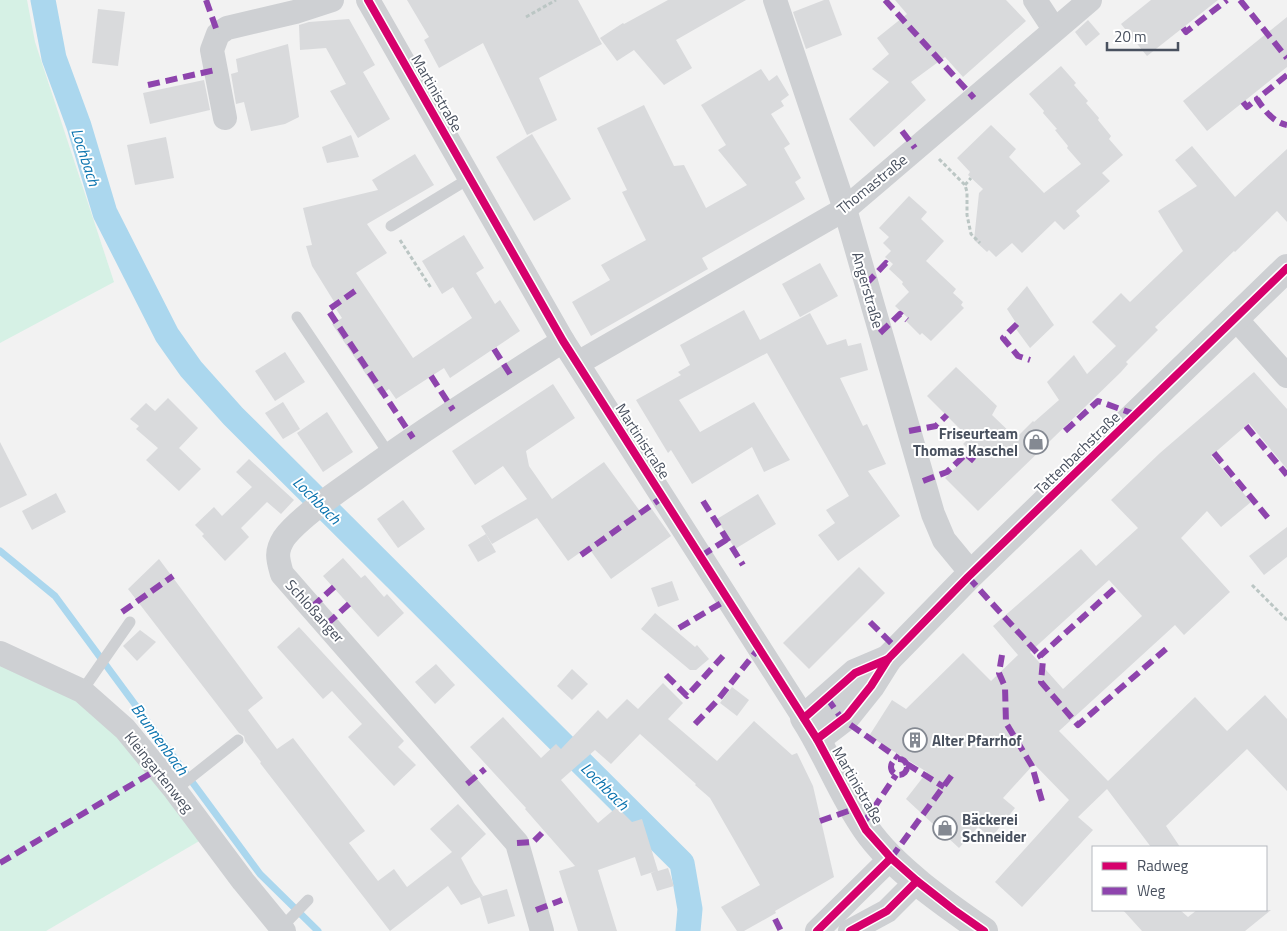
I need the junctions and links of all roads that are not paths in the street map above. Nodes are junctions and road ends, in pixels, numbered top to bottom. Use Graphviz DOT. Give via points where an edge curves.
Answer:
graph roads {
  1 [pos="332,0"];
  2 [pos="368,0"];
  3 [pos="775,0"];
  4 [pos="1035,0"];
  5 [pos="1090,0"];
  6 [pos="1054,30"];
  7 [pos="225,118"];
  8 [pos="470,178"];
  9 [pos="844,209"];
  10 [pos="391,226"];
  11 [pos="1287,268"];
  12 [pos="297,317"];
  13 [pos="1236,318"];
  14 [pos="563,340"];
  15 [pos="578,363"];
  16 [pos="1287,376"];
  17 [pos="389,454"];
  18 [pos="972,574"];
  19 [pos="130,622"];
  20 [pos="0,653"];
  21 [pos="82,691"];
  22 [pos="811,729"];
  23 [pos="238,740"];
  24 [pos="177,788"];
  25 [pos="891,858"];
  26 [pos="918,881"];
  27 [pos="308,900"];
  28 [pos="284,926"];
  29 [pos="542,931"];
  30 [pos="818,931"];
  31 [pos="850,931"];
  32 [pos="984,931"];
  1 -- 7 [label="street" via="227,28 218,34 212,50"];
  2 -- 8 [label="street, Martinistraße"];
  3 -- 9 [label="street, Angerstraße"];
  4 -- 6 [label="street"];
  5 -- 6 [label="street, Thomastraße"];
  6 -- 9 [label="street, Thomastraße"];
  8 -- 10 [label="lane"];
  8 -- 14 [label="street, Martinistraße"];
  9 -- 15 [label="street, Thomastraße"];
  9 -- 18 [label="street, Angerstraße" via="933,514 944,540"];
  11 -- 13 [label="street, Tattenbachstraße"];
  12 -- 17 [label="lane"];
  13 -- 16 [label="street"];
  13 -- 18 [label="street, Tattenbachstraße"];
  14 -- 15 [label="street, Martinistraße"];
  14 -- 17 [label="street, Schloßanger"];
  15 -- 22 [label="street, Martinistraße"];
  17 -- 29 [label="street, Schloßanger" via="334,494 284,538 277,555 282,574 517,843"];
  18 -- 22 [label="street, Tattenbachstraße" via="888,659 846,716"];
  19 -- 21 [label="lane"];
  20 -- 21 [label="street, Kleingartenweg"];
  21 -- 24 [label="street, Kleingartenweg" via="125,729"];
  22 -- 25 [label="street, Martinistraße" via="866,830"];
  23 -- 24 [label="lane"];
  24 -- 28 [label="street, Kleingartenweg" via="243,881"];
  25 -- 26 [label="street, Martinistraße"];
  25 -- 30 [label="street"];
  26 -- 31 [label="street" via="887,911"];
  26 -- 32 [label="street, Martinistraße"];
  27 -- 28 [label="lane"];
}
